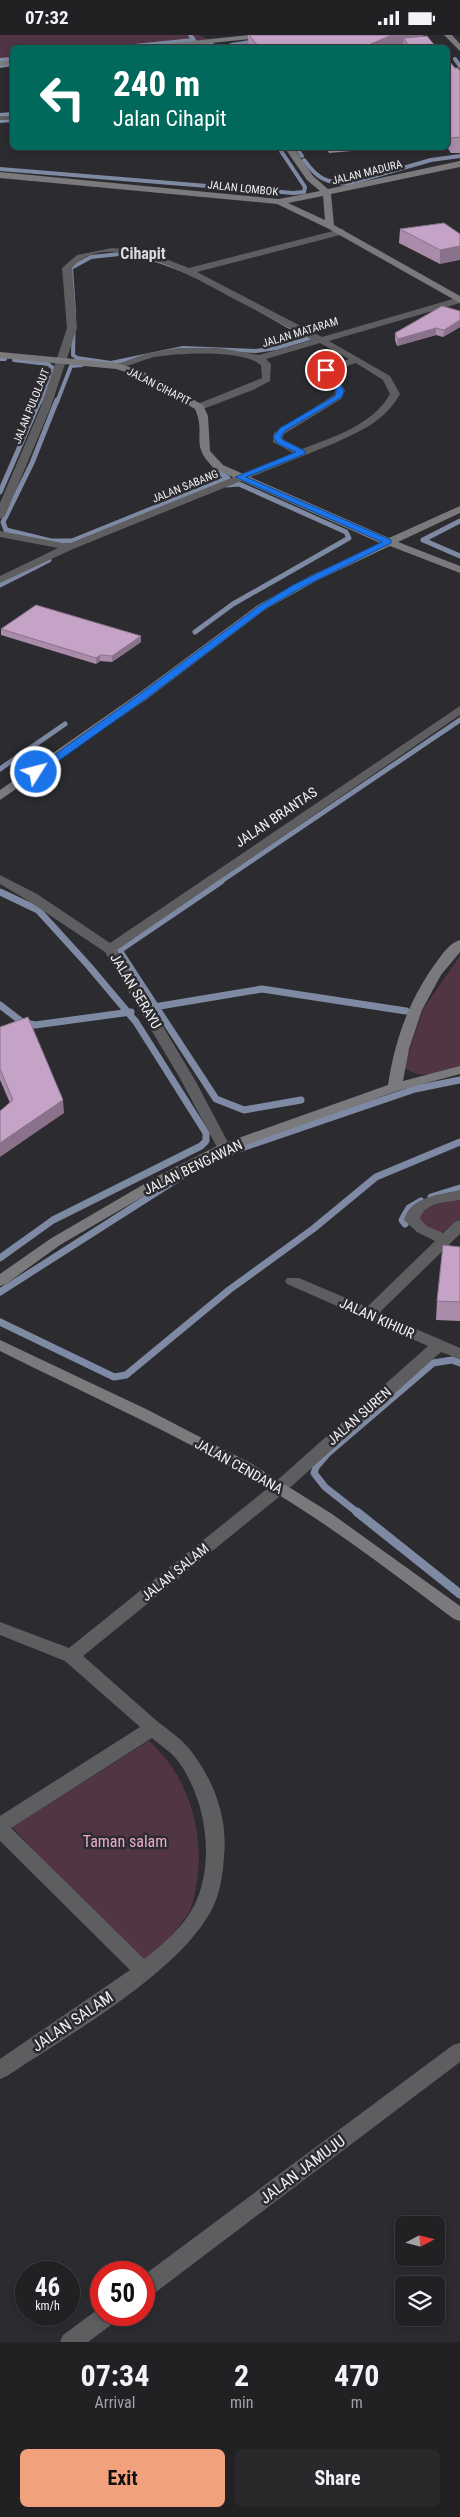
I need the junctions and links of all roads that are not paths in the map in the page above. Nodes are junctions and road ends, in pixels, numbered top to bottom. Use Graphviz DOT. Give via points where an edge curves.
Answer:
graph roads {
  1 [pos="206,35"];
  2 [pos="272,35"];
  3 [pos="448,35"];
  4 [pos="218,44"];
  5 [pos="197,45"];
  6 [pos="460,49"];
  7 [pos="290,150"];
  8 [pos="460,164"];
  9 [pos="0,175"];
  10 [pos="327,193"];
  11 [pos="279,202"];
  12 [pos="330,226"];
  13 [pos="341,232"];
  14 [pos="188,271"];
  15 [pos="460,300"];
  16 [pos="319,339"];
  17 [pos="0,355"];
  18 [pos="259,358"];
  19 [pos="358,360"];
  20 [pos="63,361"];
  21 [pos="117,366"];
  22 [pos="198,407"];
  23 [pos="302,453"];
  24 [pos="239,477"];
  25 [pos="460,509"];
  26 [pos="0,516"];
  27 [pos="0,534"];
  28 [pos="388,542"];
  29 [pos="68,547"];
  30 [pos="460,570"];
  31 [pos="0,580"];
  32 [pos="460,710"];
  33 [pos="0,797"];
  34 [pos="0,879"];
  35 [pos="460,945"];
  36 [pos="110,949"];
  37 [pos="460,1070"];
  38 [pos="395,1087"];
  39 [pos="224,1148"];
  40 [pos="460,1195"];
  41 [pos="454,1232"];
  42 [pos="0,1281"];
  43 [pos="293,1281"];
  44 [pos="370,1314"];
  45 [pos="0,1345"];
  46 [pos="439,1345"];
  47 [pos="460,1354"];
  48 [pos="279,1488"];
  49 [pos="460,1615"];
  50 [pos="0,1628"];
  51 [pos="70,1656"];
  52 [pos="153,1728"];
  53 [pos="0,1825"];
  54 [pos="0,1829"];
  55 [pos="144,1971"];
  56 [pos="460,2051"];
  57 [pos="0,2070"];
  58 [pos="155,2279"];
  59 [pos="92,2326"];
  60 [pos="71,2342"];
  1 -- 4 [label="street"];
  2 -- 4 [label="street"];
  3 -- 6 [label="street"];
  4 -- 5 [label="street"];
  7 -- 10 [label="street" via="310,178"];
  8 -- 10 [label="street, JALAN MADURA"];
  9 -- 11 [label="street, JALAN LOMBOK"];
  10 -- 11 [label="street, JALAN MADURA"];
  10 -- 12 [label="street"];
  11 -- 12 [label="street, JALAN LOMBOK"];
  12 -- 13 [label="street, JALAN LOMBOK"];
  13 -- 14 [label="street"];
  13 -- 15 [label="street, JALAN LOMBOK"];
  14 -- 16 [label="street, JALAN SABANG"];
  14 -- 20 [label="street, JALAN PULOLAUT" via="148,255 128,251 94,253 74,259 67,268 72,328"];
  15 -- 16 [label="street, JALAN MATARAM"];
  16 -- 18 [label="street, JALAN MATARAM"];
  16 -- 19 [label="street, JALAN SABANG"];
  17 -- 20 [label="street, JALAN CIHAPIT"];
  18 -- 21 [label="street, JALAN MATARAM" via="246,353 179,351 151,355"];
  18 -- 22 [label="street" via="266,364 267,379"];
  19 -- 23 [label="street, JALAN SABANG" via="387,379 395,394 391,404 367,423"];
  19 -- 23 [label="street" via="326,370 328,378 336,382 340,391 338,397 278,433 277,440"];
  20 -- 21 [label="street, JALAN CIHAPIT"];
  20 -- 26 [label="street, JALAN PULOLAUT"];
  21 -- 22 [label="street, JALAN CIHAPIT" via="141,374"];
  22 -- 24 [label="street, JALAN CIHAPIT" via="204,415 203,449 207,457"];
  23 -- 24 [label="street, JALAN SABANG"];
  24 -- 28 [label="street, JALAN CIHAPIT"];
  24 -- 29 [label="street, JALAN SABANG"];
  25 -- 28 [label="street"];
  27 -- 29 [label="street"];
  28 -- 30 [label="street, JALAN CIHAPIT"];
  28 -- 33 [label="street" via="262,607 144,696"];
  29 -- 31 [label="street, JALAN SABANG"];
  32 -- 36 [label="street, JALAN BRANTAS"];
  34 -- 36 [label="street, JALAN SERAYU"];
  35 -- 38 [label="street" via="434,976 417,1005 398,1063"];
  36 -- 39 [label="street, JALAN SERAYU" via="184,1072"];
  37 -- 38 [label="street, JALAN BENGAWAN"];
  38 -- 39 [label="street, JALAN BENGAWAN"];
  39 -- 42 [label="street, JALAN BENGAWAN" via="163,1179 55,1242"];
  40 -- 41 [label="street" via="418,1206 413,1212 412,1220 416,1224"];
  41 -- 44 [label="street"];
  43 -- 44 [label="street, JALAN KIHIUR"];
  44 -- 46 [label="street, JALAN KIHIUR"];
  45 -- 48 [label="street, JALAN CENDANA" via="181,1434"];
  46 -- 47 [label="street, JALAN KIHIUR"];
  46 -- 48 [label="street, JALAN SUREN"];
  48 -- 49 [label="street, JALAN CENDANA" via="338,1525"];
  48 -- 51 [label="street, JALAN SALAM"];
  50 -- 51 [label="street, JALAN SALAM"];
  51 -- 52 [label="street, JALAN SALAM"];
  52 -- 53 [label="street"];
  52 -- 55 [label="street, JALAN SALAM" via="183,1754 202,1781 212,1812 216,1841 213,1873 202,1908 185,1933"];
  54 -- 55 [label="street"];
  55 -- 57 [label="street, JALAN SALAM"];
  56 -- 58 [label="street, JALAN JAMUJU"];
  59 -- 60 [label="street"];
}
